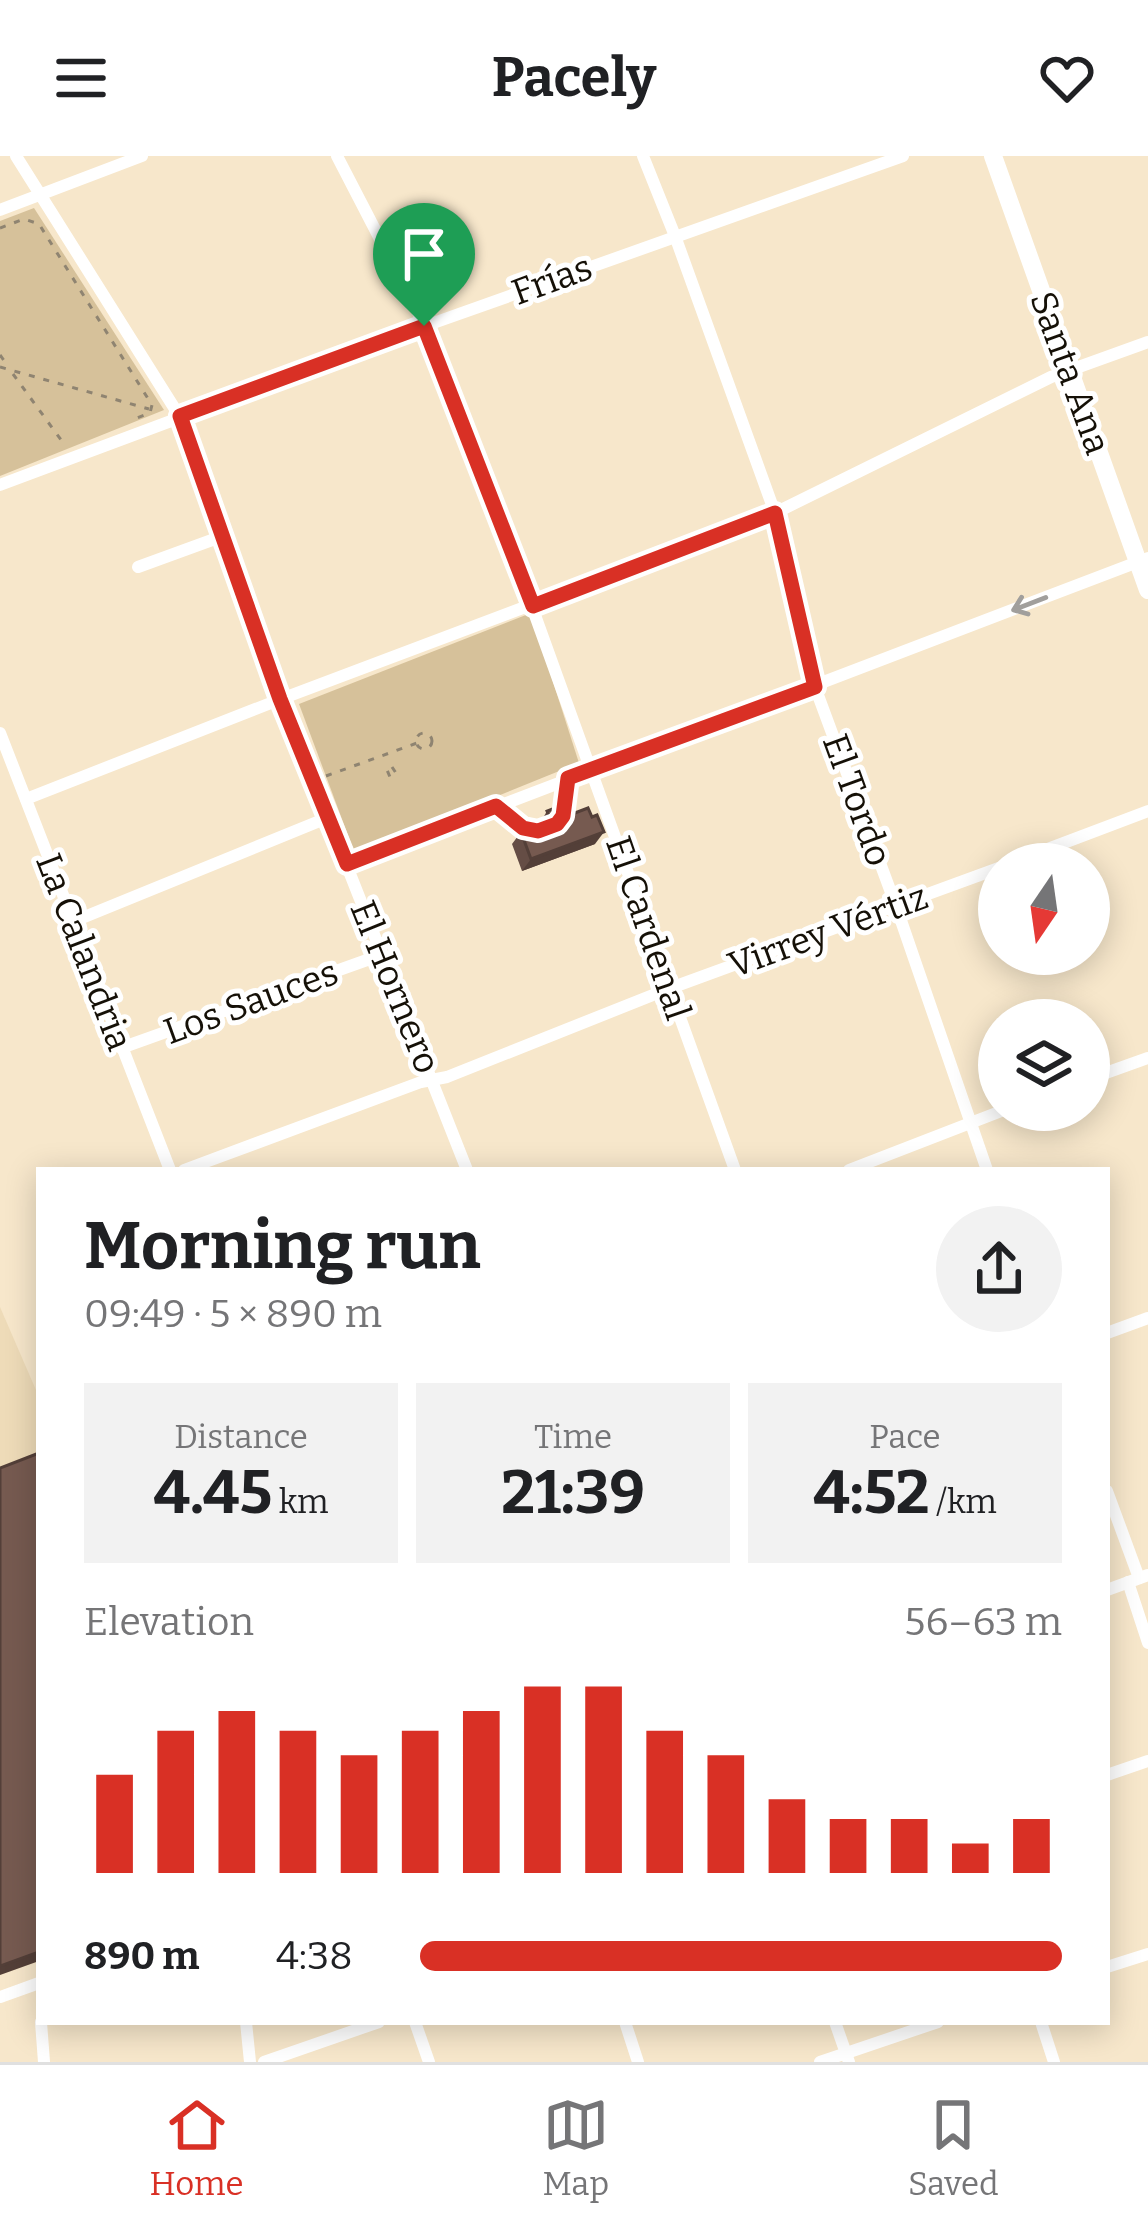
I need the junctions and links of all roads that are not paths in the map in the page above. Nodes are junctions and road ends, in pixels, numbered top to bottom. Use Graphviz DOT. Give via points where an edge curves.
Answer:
graph roads {
  1 [pos="16,156"];
  2 [pos="142,156"];
  3 [pos="338,156"];
  4 [pos="643,156"];
  5 [pos="903,156"];
  6 [pos="993,156"];
  7 [pos="40,195"];
  8 [pos="0,210"];
  9 [pos="675,236"];
  10 [pos="424,326"];
  11 [pos="1148,342"];
  12 [pos="1068,370"];
  13 [pos="180,416"];
  14 [pos="0,485"];
  15 [pos="775,513"];
  16 [pos="223,536"];
  17 [pos="1143,560"];
  18 [pos="138,567"];
  19 [pos="1148,590"];
  20 [pos="533,606"];
  21 [pos="815,687"];
  22 [pos="280,699"];
  23 [pos="0,733"];
  24 [pos="592,769"];
  25 [pos="568,778"];
  26 [pos="26,799"];
  27 [pos="496,806"];
  28 [pos="1148,812"];
  29 [pos="327,818"];
  30 [pos="557,824"];
  31 [pos="538,831"];
  32 [pos="1065,843"];
  33 [pos="347,864"];
  34 [pos="978,876"];
  35 [pos="896,906"];
  36 [pos="71,922"];
  37 [pos="381,955"];
  38 [pos="668,989"];
  39 [pos="121,1048"];
  40 [pos="1148,1058"];
  41 [pos="1110,1072"];
  42 [pos="432,1080"];
  43 [pos="978,1120"];
  44 [pos="969,1123"];
  45 [pos="169,1167"];
  46 [pos="192,1167"];
  47 [pos="466,1167"];
  48 [pos="734,1167"];
  49 [pos="857,1167"];
  50 [pos="986,1167"];
  51 [pos="1148,1318"];
  52 [pos="1110,1332"];
  53 [pos="1110,1499"];
  54 [pos="1138,1578"];
  55 [pos="1110,1589"];
  56 [pos="1148,1642"];
  57 [pos="1148,1761"];
  58 [pos="1110,1774"];
  59 [pos="1148,1954"];
  60 [pos="1110,1965"];
  61 [pos="36,1984"];
  62 [pos="0,1997"];
  63 [pos="41,2025"];
  64 [pos="246,2025"];
  65 [pos="370,2025"];
  66 [pos="417,2025"];
  67 [pos="627,2025"];
  68 [pos="836,2025"];
  69 [pos="930,2025"];
  70 [pos="1042,2025"];
  71 [pos="848,2057"];
  72 [pos="44,2062"];
  73 [pos="250,2062"];
  74 [pos="264,2062"];
  75 [pos="429,2062"];
  76 [pos="638,2062"];
  77 [pos="820,2062"];
  78 [pos="1054,2062"];
  1 -- 7 [label="street, El Hornero"];
  2 -- 7 [label="street"];
  3 -- 10 [label="street, El Cardenal"];
  4 -- 9 [label="street, El Tordo"];
  5 -- 9 [label="street, Frías"];
  6 -- 12 [label="street, Santa Ana"];
  7 -- 8 [label="street"];
  7 -- 13 [label="street, El Hornero"];
  9 -- 10 [label="street, Frías"];
  9 -- 15 [label="street, El Tordo"];
  10 -- 13 [label="street, Frías"];
  10 -- 20 [label="street, El Cardenal"];
  11 -- 12 [label="street"];
  12 -- 15 [label="street"];
  12 -- 17 [label="street, Santa Ana"];
  13 -- 14 [label="street, Frías"];
  13 -- 16 [label="street, El Hornero"];
  15 -- 20 [label="street"];
  15 -- 21 [label="street, El Tordo"];
  16 -- 18 [label="street"];
  16 -- 22 [label="street, El Hornero"];
  17 -- 19 [label="street, Santa Ana"];
  17 -- 21 [label="street, one-way"];
  20 -- 22 [label="street"];
  20 -- 24 [label="street, El Cardenal"];
  21 -- 24 [label="street"];
  21 -- 35 [label="street, El Tordo"];
  22 -- 26 [label="street"];
  22 -- 29 [label="street, El Hornero"];
  23 -- 26 [label="street, La Calandria"];
  24 -- 25 [label="street"];
  24 -- 38 [label="street, El Cardenal"];
  25 -- 27 [label="street"];
  25 -- 30 [label="lane"];
  26 -- 36 [label="street, La Calandria"];
  27 -- 31 [label="lane"];
  27 -- 33 [label="street"];
  28 -- 32 [label="street"];
  29 -- 33 [label="street, El Hornero"];
  29 -- 36 [label="street"];
  33 -- 37 [label="street, El Hornero"];
  34 -- 35 [label="street, Virrey Vértiz"];
  35 -- 38 [label="street, Virrey Vértiz"];
  35 -- 44 [label="street, El Tordo"];
  36 -- 39 [label="street, La Calandria"];
  37 -- 39 [label="street, Los Sauces"];
  37 -- 42 [label="street, El Hornero"];
  38 -- 42 [label="street, Virrey Vértiz"];
  38 -- 48 [label="street, El Cardenal"];
  39 -- 45 [label="street, La Calandria"];
  40 -- 41 [label="street"];
  42 -- 46 [label="street, Virrey Vértiz"];
  42 -- 47 [label="street, El Hornero"];
  43 -- 44 [label="street"];
  44 -- 49 [label="street"];
  44 -- 50 [label="street, El Tordo"];
  51 -- 52 [label="street"];
  53 -- 54 [label="street"];
  54 -- 55 [label="street"];
  54 -- 56 [label="street"];
  57 -- 58 [label="street"];
  59 -- 60 [label="street"];
  61 -- 62 [label="street"];
  63 -- 72 [label="street"];
  64 -- 73 [label="street"];
  65 -- 74 [label="street"];
  66 -- 75 [label="street"];
  67 -- 76 [label="street"];
  68 -- 71 [label="street"];
  69 -- 71 [label="street"];
  70 -- 78 [label="street"];
  71 -- 77 [label="street"];
}
